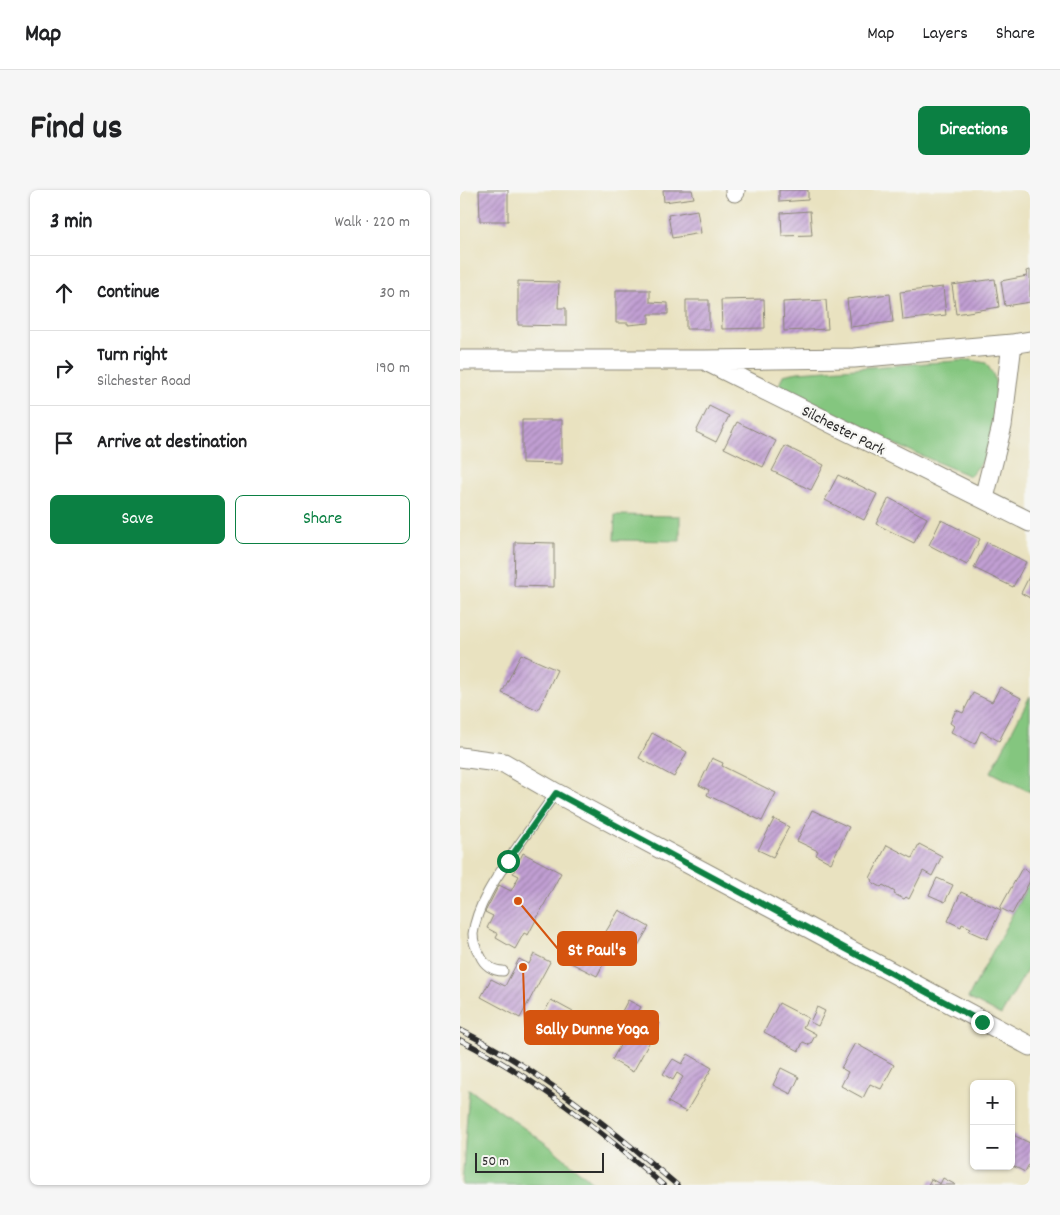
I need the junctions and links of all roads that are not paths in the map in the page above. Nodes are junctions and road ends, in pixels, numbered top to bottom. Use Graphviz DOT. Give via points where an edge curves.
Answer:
graph roads {
  1 [pos="1021,342"];
  2 [pos="460,360"];
  3 [pos="705,360"];
  4 [pos="984,498"];
  5 [pos="1030,522"];
  6 [pos="460,758"];
  7 [pos="556,793"];
  8 [pos="503,971"];
  9 [pos="1030,1046"];
  1 -- 3 [label="street, Silchester Park" via="854,358"];
  1 -- 4 [label="street, Silchester Park"];
  2 -- 3 [label="street, Silchester Park"];
  3 -- 4 [label="street, Silchester Park"];
  4 -- 5 [label="street, Silchester Park"];
  6 -- 7 [label="street" via="504,763"];
  7 -- 8 [label="lane" via="487,892 478,917 473,934 478,953 483,962 496,971"];
  7 -- 9 [label="street"];
}
